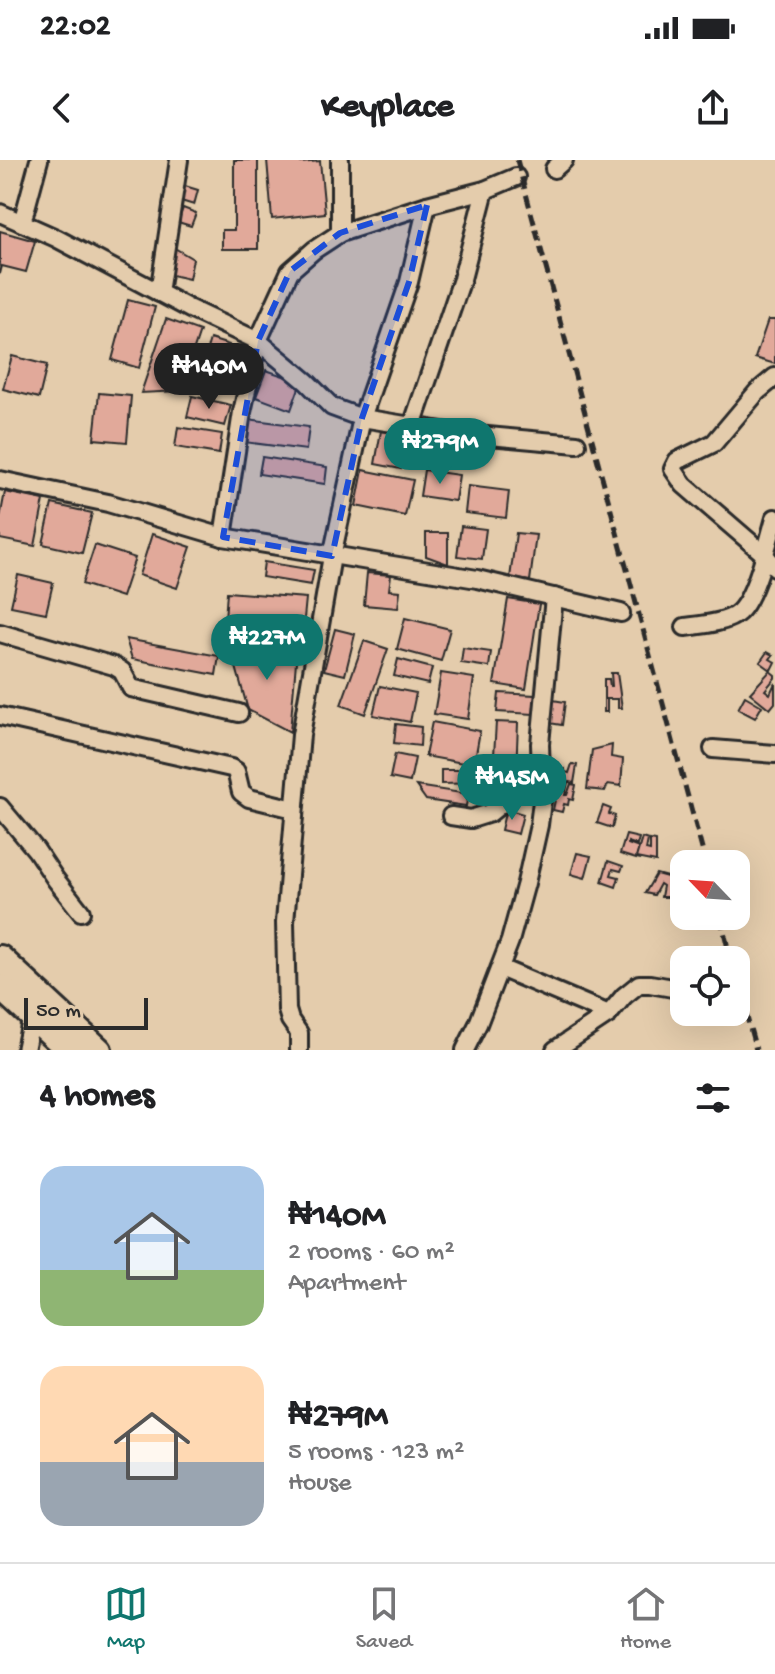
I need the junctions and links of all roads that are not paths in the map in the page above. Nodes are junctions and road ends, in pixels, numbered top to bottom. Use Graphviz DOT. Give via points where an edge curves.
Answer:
graph roads {
  1 [pos="39,160"];
  2 [pos="179,160"];
  3 [pos="340,160"];
  4 [pos="516,177"];
  5 [pos="485,190"];
  6 [pos="427,205"];
  7 [pos="0,213"];
  8 [pos="22,223"];
  9 [pos="340,233"];
  10 [pos="159,293"];
  11 [pos="258,341"];
  12 [pos="775,377"];
  13 [pos="362,418"];
  14 [pos="412,426"];
  15 [pos="577,444"];
  16 [pos="0,480"];
  17 [pos="775,518"];
  18 [pos="223,537"];
  19 [pos="332,556"];
  20 [pos="770,560"];
  21 [pos="554,597"];
  22 [pos="621,613"];
  23 [pos="685,627"];
  24 [pos="0,633"];
  25 [pos="239,713"];
  26 [pos="0,716"];
  27 [pos="713,749"];
  28 [pos="775,754"];
  29 [pos="542,778"];
  30 [pos="0,807"];
  31 [pos="294,809"];
  32 [pos="451,816"];
  33 [pos="81,912"];
  34 [pos="0,958"];
  35 [pos="500,968"];
  36 [pos="0,987"];
  37 [pos="670,988"];
  38 [pos="609,1014"];
  39 [pos="32,1016"];
  40 [pos="25,1050"];
  41 [pos="69,1050"];
  42 [pos="99,1050"];
  43 [pos="299,1050"];
  44 [pos="465,1050"];
  45 [pos="555,1050"];
  1 -- 8 [label="street"];
  2 -- 10 [label="street"];
  3 -- 9 [label="street"];
  4 -- 5 [label="street"];
  5 -- 6 [label="street"];
  5 -- 14 [label="street" via="462,279"];
  6 -- 9 [label="street"];
  6 -- 13 [label="street" via="409,282"];
  7 -- 8 [label="street"];
  8 -- 10 [label="street"];
  9 -- 11 [label="street" via="290,271"];
  10 -- 11 [label="street"];
  11 -- 13 [label="street" via="332,407"];
  11 -- 18 [label="street"];
  12 -- 20 [label="street" via="714,443 677,461 673,469 684,485"];
  13 -- 14 [label="street"];
  13 -- 19 [label="street"];
  14 -- 15 [label="street"];
  16 -- 18 [label="street" via="108,503"];
  17 -- 20 [label="street"];
  18 -- 19 [label="street"];
  19 -- 21 [label="street"];
  19 -- 31 [label="street" via="301,735"];
  20 -- 23 [label="street" via="738,614"];
  21 -- 22 [label="street"];
  21 -- 29 [label="street" via="540,744"];
  24 -- 25 [label="street" via="114,666 131,688"];
  26 -- 31 [label="street" via="231,768 249,798"];
  27 -- 28 [label="street"];
  29 -- 32 [label="street" via="490,813 471,819"];
  29 -- 35 [label="street" via="541,813 526,883"];
  30 -- 33 [label="street"];
  31 -- 43 [label="street" via="285,922 287,1010 299,1033"];
  34 -- 42 [label="main road"];
  35 -- 38 [label="street"];
  35 -- 44 [label="street"];
  36 -- 39 [label="main road"];
  37 -- 38 [label="street" via="639,984"];
  38 -- 45 [label="street"];
  39 -- 40 [label="street"];
  39 -- 41 [label="main road"];
}
